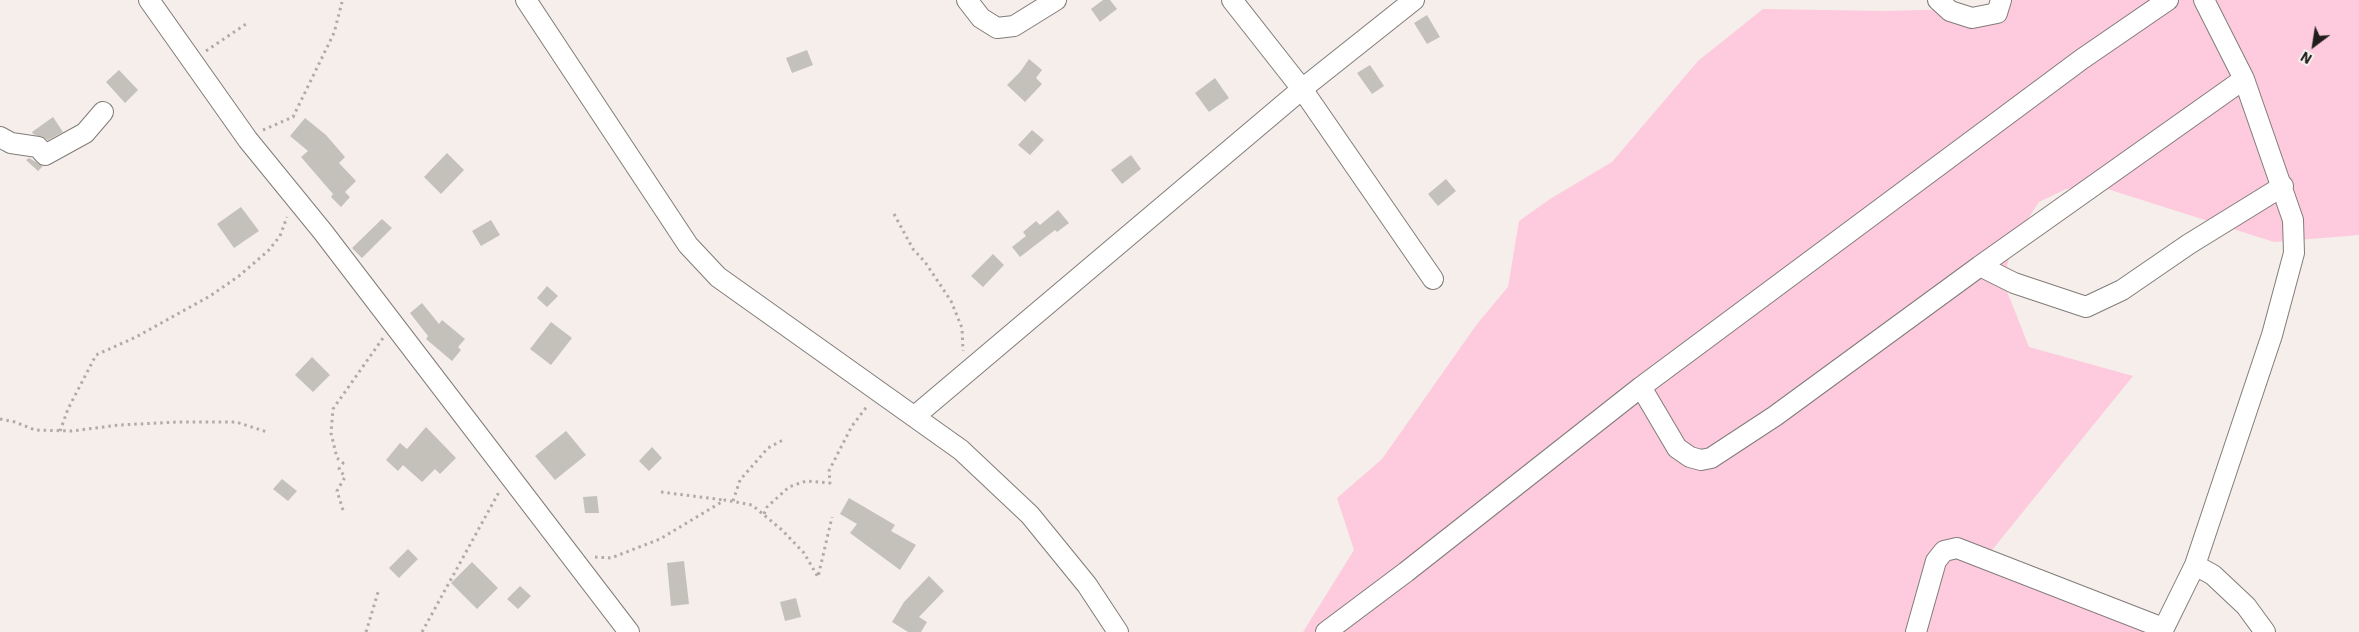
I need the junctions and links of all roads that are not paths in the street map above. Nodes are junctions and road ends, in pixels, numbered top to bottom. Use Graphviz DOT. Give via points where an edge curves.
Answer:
graph roads {
  1 [pos="150,0"];
  2 [pos="526,0"];
  3 [pos="967,0"];
  4 [pos="1056,0"];
  5 [pos="1232,0"];
  6 [pos="1414,0"];
  7 [pos="1938,0"];
  8 [pos="2001,0"];
  9 [pos="2168,0"];
  10 [pos="2204,0"];
  11 [pos="2244,79"];
  12 [pos="1302,89"];
  13 [pos="103,112"];
  14 [pos="0,138"];
  15 [pos="2283,186"];
  16 [pos="1980,266"];
  17 [pos="1433,279"];
  18 [pos="1641,387"];
  19 [pos="915,416"];
  20 [pos="2195,565"];
  21 [pos="2162,630"];
  22 [pos="629,632"];
  23 [pos="1118,632"];
  24 [pos="1326,632"];
  25 [pos="1916,632"];
  26 [pos="2265,632"];
  1 -- 22 [label="street" via="248,140 323,232"];
  2 -- 19 [label="street" via="655,196 694,251 718,277"];
  3 -- 4 [label="street" via="981,18 997,28 1014,26"];
  5 -- 12 [label="street"];
  6 -- 12 [label="street"];
  7 -- 8 [label="street" via="1950,11 1972,18 1997,13"];
  9 -- 18 [label="street" via="2082,59"];
  10 -- 11 [label="street"];
  11 -- 15 [label="street"];
  11 -- 16 [label="street"];
  12 -- 17 [label="street"];
  12 -- 19 [label="street"];
  13 -- 14 [label="street" via="85,134 45,155 38,147"];
  15 -- 16 [label="street" via="2122,290 2086,307 2014,283"];
  15 -- 20 [label="street" via="2293,220 2294,253 2272,335"];
  16 -- 18 [label="street" via="1775,416 1711,458 1690,457 1678,448"];
  18 -- 24 [label="street"];
  19 -- 23 [label="street" via="961,450 1030,514 1087,585"];
  20 -- 21 [label="street"];
  20 -- 26 [label="street" via="2214,575 2246,606"];
  21 -- 25 [label="street" via="1957,548 1944,551 1936,561"];
}
